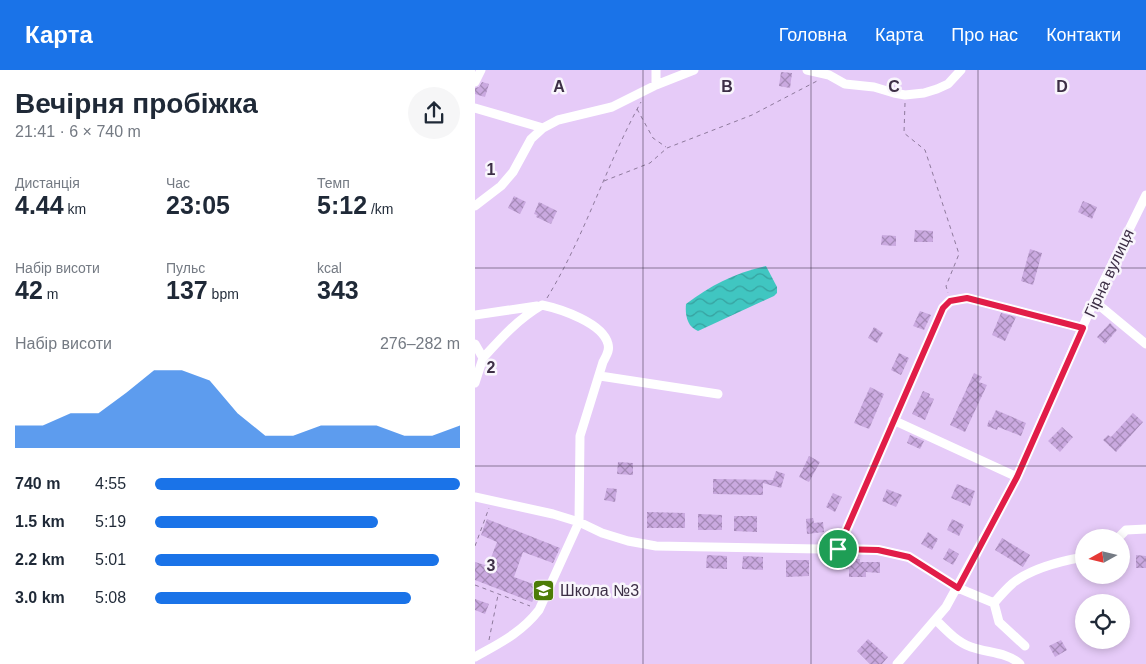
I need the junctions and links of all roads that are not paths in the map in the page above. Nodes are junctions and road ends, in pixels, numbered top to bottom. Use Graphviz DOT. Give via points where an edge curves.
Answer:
graph roads {
  1 [pos="481,70"];
  2 [pos="656,70"];
  3 [pos="694,70"];
  4 [pos="807,70"];
  5 [pos="961,70"];
  6 [pos="475,82"];
  7 [pos="656,85"];
  8 [pos="475,108"];
  9 [pos="543,128"];
  10 [pos="1146,195"];
  11 [pos="475,206"];
  12 [pos="1095,301"];
  13 [pos="542,305"];
  14 [pos="475,315"];
  15 [pos="1083,328"];
  16 [pos="475,344"];
  17 [pos="1146,344"];
  18 [pos="483,358"];
  19 [pos="600,376"];
  20 [pos="475,382"];
  21 [pos="718,394"];
  22 [pos="893,420"];
  23 [pos="1017,477"];
  24 [pos="475,497"];
  25 [pos="579,522"];
  26 [pos="1130,530"];
  27 [pos="1146,530"];
  28 [pos="838,549"];
  29 [pos="1075,559"];
  30 [pos="958,588"];
  31 [pos="994,603"];
  32 [pos="936,620"];
  33 [pos="1025,646"];
  34 [pos="475,657"];
  35 [pos="897,664"];
  36 [pos="1020,664"];
  1 -- 6 [label="street"];
  2 -- 7 [label="street"];
  3 -- 7 [label="street"];
  4 -- 5 [label="street" via="829,75 845,84 905,95 937,89 948,84"];
  7 -- 9 [label="street" via="611,107 558,120"];
  8 -- 9 [label="street"];
  9 -- 11 [label="street" via="531,139 513,172 501,186"];
  10 -- 12 [label="street, Гірна вулиця"];
  12 -- 15 [label="street, Гірна вулиця"];
  12 -- 17 [label="street"];
  13 -- 14 [label="street"];
  13 -- 18 [label="street" via="506,332"];
  13 -- 19 [label="street" via="573,315 600,331 609,351"];
  15 -- 22 [label="street" via="967,298 950,301 943,308"];
  15 -- 23 [label="street, Гірна вулиця"];
  16 -- 18 [label="street"];
  18 -- 20 [label="street"];
  19 -- 21 [label="street"];
  19 -- 25 [label="street" via="580,436"];
  22 -- 23 [label="street"];
  22 -- 28 [label="street"];
  23 -- 30 [label="street, Гірна вулиця"];
  24 -- 25 [label="street"];
  25 -- 28 [label="street" via="627,541 656,546"];
  25 -- 34 [label="street" via="539,610 525,627"];
  26 -- 27 [label="street"];
  28 -- 30 [label="street" via="878,550 909,557"];
  29 -- 31 [label="street" via="1033,572 1015,582"];
  30 -- 31 [label="street"];
  30 -- 32 [label="street, Гірна вулиця"];
  31 -- 33 [label="street" via="999,622"];
  32 -- 35 [label="street, Гірна вулиця"];
  32 -- 36 [label="street" via="969,647 1007,655"];
}
